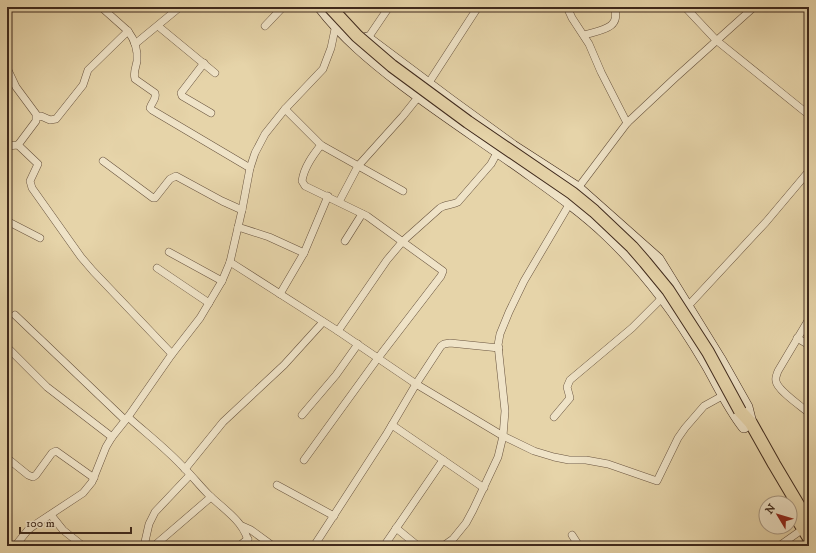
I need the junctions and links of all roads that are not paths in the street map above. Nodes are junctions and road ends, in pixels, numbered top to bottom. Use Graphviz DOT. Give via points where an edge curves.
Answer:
graph roads {
  1 [pos="101,7"];
  2 [pos="180,7"];
  3 [pos="283,7"];
  4 [pos="320,7"];
  5 [pos="330,7"];
  6 [pos="338,7"];
  7 [pos="389,7"];
  8 [pos="478,7"];
  9 [pos="567,7"];
  10 [pos="614,7"];
  11 [pos="685,7"];
  12 [pos="754,7"];
  13 [pos="346,17"];
  14 [pos="158,26"];
  15 [pos="265,26"];
  16 [pos="336,27"];
  17 [pos="128,31"];
  18 [pos="584,36"];
  19 [pos="368,38"];
  20 [pos="716,40"];
  21 [pos="136,44"];
  22 [pos="204,63"];
  23 [pos="7,68"];
  24 [pos="215,73"];
  25 [pos="428,84"];
  26 [pos="418,96"];
  27 [pos="285,109"];
  28 [pos="211,113"];
  29 [pos="809,114"];
  30 [pos="37,117"];
  31 [pos="627,123"];
  32 [pos="18,145"];
  33 [pos="321,145"];
  34 [pos="7,146"];
  35 [pos="498,151"];
  36 [pos="103,161"];
  37 [pos="358,166"];
  38 [pos="250,168"];
  39 [pos="809,171"];
  40 [pos="578,188"];
  41 [pos="403,191"];
  42 [pos="328,196"];
  43 [pos="340,202"];
  44 [pos="570,202"];
  45 [pos="242,210"];
  46 [pos="362,214"];
  47 [pos="7,221"];
  48 [pos="238,227"];
  49 [pos="40,238"];
  50 [pos="403,241"];
  51 [pos="345,242"];
  52 [pos="649,251"];
  53 [pos="169,252"];
  54 [pos="304,253"];
  55 [pos="230,262"];
  56 [pos="636,264"];
  57 [pos="157,268"];
  58 [pos="222,281"];
  59 [pos="280,294"];
  60 [pos="663,297"];
  61 [pos="209,303"];
  62 [pos="688,306"];
  63 [pos="15,315"];
  64 [pos="809,319"];
  65 [pos="323,322"];
  66 [pos="338,331"];
  67 [pos="797,338"];
  68 [pos="358,344"];
  69 [pos="809,345"];
  70 [pos="499,348"];
  71 [pos="10,350"];
  72 [pos="172,354"];
  73 [pos="378,358"];
  74 [pos="416,384"];
  75 [pos="724,395"];
  76 [pos="809,413"];
  77 [pos="302,414"];
  78 [pos="554,416"];
  79 [pos="127,418"];
  80 [pos="392,425"];
  81 [pos="748,425"];
  82 [pos="503,436"];
  83 [pos="112,437"];
  84 [pos="7,458"];
  85 [pos="304,460"];
  86 [pos="443,460"];
  87 [pos="185,468"];
  88 [pos="190,475"];
  89 [pos="94,478"];
  90 [pos="277,485"];
  91 [pos="484,488"];
  92 [pos="784,495"];
  93 [pos="211,497"];
  94 [pos="51,514"];
  95 [pos="334,516"];
  96 [pos="798,517"];
  97 [pos="241,526"];
  98 [pos="396,528"];
  99 [pos="807,530"];
  100 [pos="572,535"];
  101 [pos="249,542"];
  102 [pos="15,546"];
  103 [pos="83,546"];
  104 [pos="144,546"];
  105 [pos="154,546"];
  106 [pos="239,546"];
  107 [pos="273,546"];
  108 [pos="314,546"];
  109 [pos="384,546"];
  110 [pos="418,546"];
  111 [pos="443,546"];
  112 [pos="579,546"];
  113 [pos="779,546"];
  1 -- 17 [label="street"];
  2 -- 14 [label="street"];
  3 -- 15 [label="street"];
  4 -- 16 [label="street"];
  5 -- 81 [label="main road, bridge" via="357,36 392,66 572,193 632,247 672,296 708,352"];
  6 -- 13 [label="street"];
  7 -- 19 [label="street"];
  8 -- 25 [label="street"];
  9 -- 18 [label="street"];
  10 -- 18 [label="street" via="617,16 614,23"];
  11 -- 20 [label="street"];
  12 -- 20 [label="street"];
  13 -- 16 [label="street"];
  13 -- 19 [label="street"];
  14 -- 21 [label="street"];
  14 -- 22 [label="street"];
  16 -- 26 [label="street" via="376,64"];
  16 -- 27 [label="street" via="323,69"];
  17 -- 21 [label="street"];
  17 -- 30 [label="street" via="88,70 83,85 56,119"];
  18 -- 31 [label="street"];
  19 -- 25 [label="street"];
  20 -- 29 [label="street"];
  20 -- 31 [label="street"];
  21 -- 38 [label="street" via="134,76 155,93 150,108"];
  22 -- 24 [label="street"];
  22 -- 28 [label="street" via="181,93"];
  23 -- 30 [label="street" via="16,87"];
  25 -- 40 [label="street" via="513,146"];
  26 -- 35 [label="street"];
  26 -- 37 [label="street"];
  27 -- 33 [label="street"];
  27 -- 38 [label="street" via="260,143"];
  30 -- 32 [label="street"];
  31 -- 40 [label="street"];
  32 -- 34 [label="street"];
  32 -- 72 [label="street" via="38,164 30,181 32,188 81,257"];
  33 -- 37 [label="street"];
  33 -- 42 [label="street" via="308,164 302,181 307,187"];
  35 -- 44 [label="street"];
  35 -- 50 [label="street" via="491,164 458,202 440,208"];
  36 -- 45 [label="street" via="153,198 176,176"];
  37 -- 41 [label="street"];
  37 -- 43 [label="street"];
  38 -- 45 [label="street"];
  39 -- 62 [label="street" via="766,222"];
  40 -- 52 [label="street"];
  42 -- 43 [label="street"];
  42 -- 54 [label="street"];
  43 -- 46 [label="street"];
  44 -- 56 [label="street"];
  44 -- 70 [label="street" via="535,260 509,312 500,334"];
  45 -- 48 [label="street"];
  46 -- 50 [label="street"];
  46 -- 51 [label="street"];
  47 -- 49 [label="street"];
  48 -- 54 [label="street" via="269,237"];
  48 -- 55 [label="street"];
  50 -- 66 [label="street"];
  50 -- 73 [label="street" via="442,273"];
  52 -- 56 [label="street"];
  52 -- 62 [label="street" via="658,259"];
  53 -- 58 [label="street"];
  54 -- 59 [label="street"];
  55 -- 58 [label="street"];
  55 -- 59 [label="street"];
  56 -- 60 [label="street"];
  57 -- 61 [label="street"];
  58 -- 61 [label="street"];
  59 -- 65 [label="street"];
  60 -- 75 [label="street"];
  60 -- 78 [label="street" via="632,328 568,381 570,398"];
  61 -- 72 [label="street"];
  62 -- 81 [label="street" via="747,407"];
  63 -- 79 [label="street"];
  64 -- 67 [label="street"];
  65 -- 66 [label="street"];
  65 -- 87 [label="street" via="284,365 223,422"];
  66 -- 68 [label="street"];
  67 -- 69 [label="street"];
  67 -- 76 [label="street" via="778,371 776,381 784,392"];
  68 -- 73 [label="street"];
  68 -- 77 [label="street" via="336,375"];
  70 -- 74 [label="street" via="444,344"];
  70 -- 82 [label="street" via="505,411"];
  71 -- 83 [label="street" via="47,387"];
  72 -- 79 [label="street"];
  73 -- 74 [label="street"];
  73 -- 85 [label="street"];
  74 -- 80 [label="street"];
  74 -- 82 [label="street"];
  75 -- 81 [label="street" via="734,415"];
  75 -- 82 [label="street" via="704,406 685,428 657,481 608,464 554,457 534,451"];
  79 -- 83 [label="street"];
  79 -- 87 [label="street"];
  80 -- 86 [label="street"];
  80 -- 95 [label="street"];
  81 -- 92 [label="main road"];
  81 -- 99 [label="main road"];
  82 -- 91 [label="street" via="498,457"];
  83 -- 89 [label="street"];
  84 -- 89 [label="street" via="33,477 56,451"];
  86 -- 91 [label="street"];
  86 -- 98 [label="street"];
  87 -- 88 [label="street"];
  88 -- 93 [label="street"];
  88 -- 104 [label="street" via="155,512 149,524"];
  89 -- 94 [label="street" via="83,493"];
  90 -- 95 [label="street"];
  91 -- 111 [label="street" via="460,531"];
  93 -- 97 [label="street"];
  93 -- 105 [label="street"];
  94 -- 102 [label="street" via="28,530"];
  94 -- 103 [label="street" via="64,530"];
  95 -- 108 [label="street"];
  96 -- 99 [label="main road"];
  97 -- 101 [label="street"];
  97 -- 107 [label="street"];
  98 -- 109 [label="street"];
  98 -- 110 [label="street"];
  99 -- 113 [label="street"];
  100 -- 112 [label="street"];
  101 -- 106 [label="street"];
}
